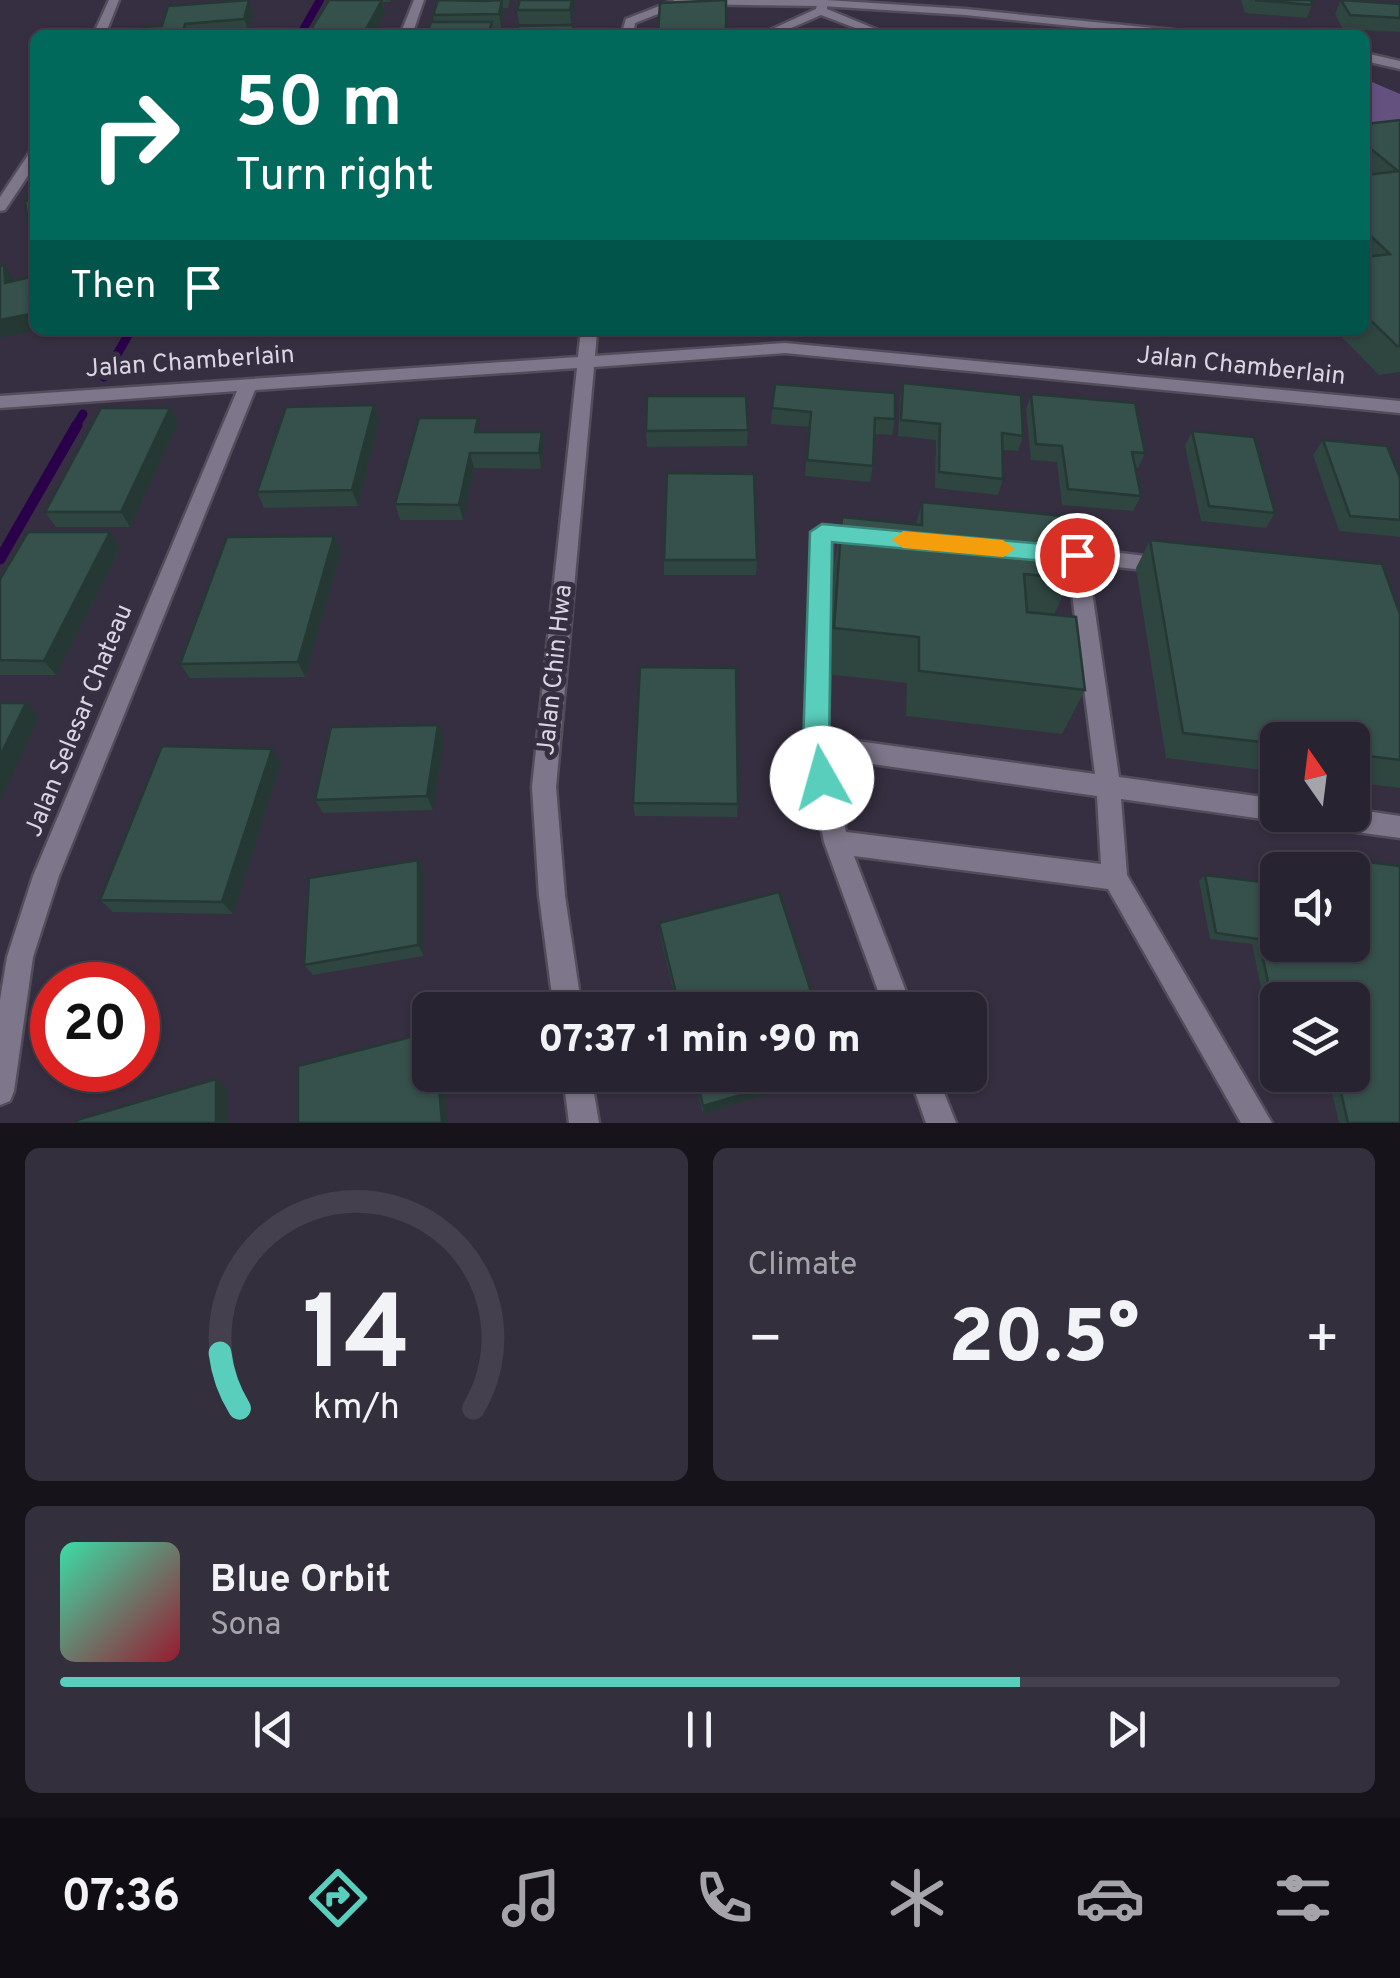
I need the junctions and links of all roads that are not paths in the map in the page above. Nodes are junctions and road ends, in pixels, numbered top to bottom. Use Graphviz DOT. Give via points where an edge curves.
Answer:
graph roads {
  1 [pos="114,0"];
  2 [pos="419,0"];
  3 [pos="795,2"];
  4 [pos="822,7"];
  5 [pos="101,30"];
  6 [pos="408,30"];
  7 [pos="628,30"];
  8 [pos="775,30"];
  9 [pos="873,30"];
  10 [pos="1143,30"];
  11 [pos="1370,58"];
  12 [pos="1400,65"];
  13 [pos="30,162"];
  14 [pos="0,207"];
  15 [pos="589,335"];
  16 [pos="587,360"];
  17 [pos="249,384"];
  18 [pos="0,402"];
  19 [pos="1400,407"];
  20 [pos="880,538"];
  21 [pos="1018,550"];
  22 [pos="1077,555"];
  23 [pos="1191,566"];
  24 [pos="816,746"];
  25 [pos="1108,786"];
  26 [pos="1260,807"];
  27 [pos="1370,823"];
  28 [pos="1400,827"];
  29 [pos="836,842"];
  30 [pos="1115,878"];
  31 [pos="565,992"];
  32 [pos="892,992"];
  33 [pos="0,1091"];
  34 [pos="579,1092"];
  35 [pos="930,1092"];
  36 [pos="584,1123"];
  37 [pos="942,1123"];
  38 [pos="1257,1123"];
  1 -- 5 [label="street"];
  2 -- 6 [label="street"];
  3 -- 4 [label="street"];
  3 -- 7 [label="street" via="682,2 630,21"];
  4 -- 8 [label="street"];
  4 -- 9 [label="street"];
  4 -- 10 [label="street" via="965,12"];
  11 -- 12 [label="street"];
  13 -- 14 [label="street"];
  15 -- 16 [label="street, Jalan Chin Hwa"];
  16 -- 17 [label="street, Jalan Chamberlain"];
  16 -- 19 [label="street, Jalan Chamberlain" via="785,348"];
  16 -- 31 [label="street, Jalan Chin Hwa" via="544,788"];
  17 -- 18 [label="street, Jalan Chamberlain"];
  17 -- 33 [label="street, Jalan Selesar Chateau" via="46,876 20,958"];
  20 -- 24 [label="street" via="822,532"];
  21 -- 22 [label="street"];
  22 -- 23 [label="street"];
  22 -- 25 [label="street"];
  24 -- 25 [label="street"];
  24 -- 29 [label="street"];
  25 -- 26 [label="street"];
  25 -- 30 [label="street"];
  27 -- 28 [label="street"];
  29 -- 30 [label="street"];
  29 -- 32 [label="street"];
  30 -- 38 [label="street"];
  34 -- 36 [label="street"];
  35 -- 37 [label="street"];
}
